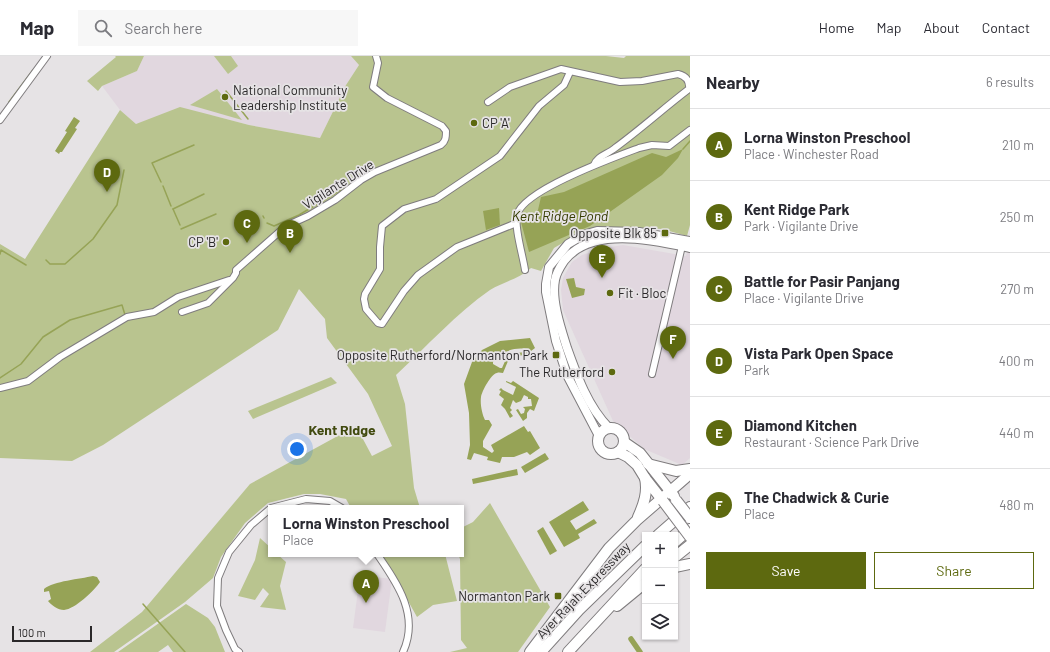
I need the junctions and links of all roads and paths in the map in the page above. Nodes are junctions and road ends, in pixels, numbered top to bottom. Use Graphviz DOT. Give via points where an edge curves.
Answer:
graph roads {
  1 [pos="47,56"];
  2 [pos="376,56"];
  3 [pos="570,72"];
  4 [pos="488,102"];
  5 [pos="0,120"];
  6 [pos="690,130"];
  7 [pos="594,165"];
  8 [pos="514,224"];
  9 [pos="690,242"];
  10 [pos="686,247"];
  11 [pos="525,270"];
  12 [pos="230,280"];
  13 [pos="182,312"];
  14 [pos="652,374"];
  15 [pos="0,388"];
  16 [pos="609,428"];
  17 [pos="599,436"];
  18 [pos="624,442"];
  19 [pos="618,452"];
  20 [pos="648,464"];
  21 [pos="690,469"];
  22 [pos="690,474"];
  23 [pos="645,478"];
  24 [pos="671,492"];
  25 [pos="663,500"];
  26 [pos="283,505"];
  27 [pos="337,505"];
  28 [pos="690,507"];
  29 [pos="268,511"];
  30 [pos="690,518"];
  31 [pos="637,520"];
  32 [pos="690,529"];
  33 [pos="661,532"];
  34 [pos="690,537"];
  35 [pos="678,539"];
  36 [pos="690,545"];
  37 [pos="642,549"];
  38 [pos="678,555"];
  39 [pos="379,557"];
  40 [pos="690,564"];
  41 [pos="678,566"];
  42 [pos="642,572"];
  43 [pos="642,586"];
  44 [pos="588,629"];
  45 [pos="239,652"];
  46 [pos="403,652"];
  47 [pos="530,652"];
  48 [pos="541,652"];
  49 [pos="568,652"];
  1 -- 5 [label="street"];
  2 -- 12 [label="street, Vigilante Drive" via="378,63 373,87 387,98 439,124 446,131 444,143 375,172 335,200 286,226 245,260"];
  3 -- 4 [label="street" via="561,69 542,75 510,87"];
  3 -- 7 [label="street" via="620,82 642,81 678,74 689,82 689,89 638,131 598,159"];
  3 -- 8 [label="street" via="564,85 539,106 500,156 436,199 404,209 382,226 380,269 365,294 366,309 378,323 382,324 418,275 458,247"];
  6 -- 7 [label="street" via="669,146 652,145 639,148"];
  7 -- 11 [label="street" via="565,178 518,210 516,223"];
  9 -- 17 [label="main road" via="639,232 597,232 583,235 568,244 550,267 546,292 556,341 567,375"];
  10 -- 14 [label="street" via="678,262"];
  10 -- 16 [label="main road" via="650,240 610,238 593,241 568,256 556,273 555,300 564,339 586,394"];
  12 -- 13 [label="street" via="208,303"];
  12 -- 15 [label="street" via="178,297 154,312 127,317 60,357 28,381"];
  16 -- 17 [label="highway"];
  16 -- 18 [label="highway" via="619,431"];
  17 -- 19 [label="highway" via="602,450"];
  18 -- 19 [label="highway"];
  18 -- 20 [label="highway" via="640,453"];
  19 -- 23 [label="highway" via="637,465"];
  20 -- 21 [label="highway" via="676,471"];
  20 -- 24 [label="highway"];
  22 -- 24 [label="highway"];
  23 -- 25 [label="highway"];
  23 -- 31 [label="highway" via="646,494"];
  24 -- 25 [label="highway"];
  24 -- 30 [label="highway, bridge"];
  25 -- 31 [label="highway"];
  25 -- 34 [label="highway, bridge"];
  26 -- 27 [label="street" via="306,499 330,501"];
  28 -- 33 [label="highway"];
  29 -- 45 [label="street" via="251,525 229,552 218,578 217,606 235,649"];
  31 -- 47 [label="highway" via="609,548"];
  32 -- 35 [label="highway"];
  36 -- 38 [label="highway"];
  37 -- 48 [label="highway, Ayer Rajah Expressway" via="579,610"];
  39 -- 46 [label="street" via="397,584 408,611 409,633"];
  40 -- 41 [label="highway"];
  42 -- 44 [label="highway"];
  43 -- 44 [label="highway"];
  44 -- 49 [label="highway"];
}
